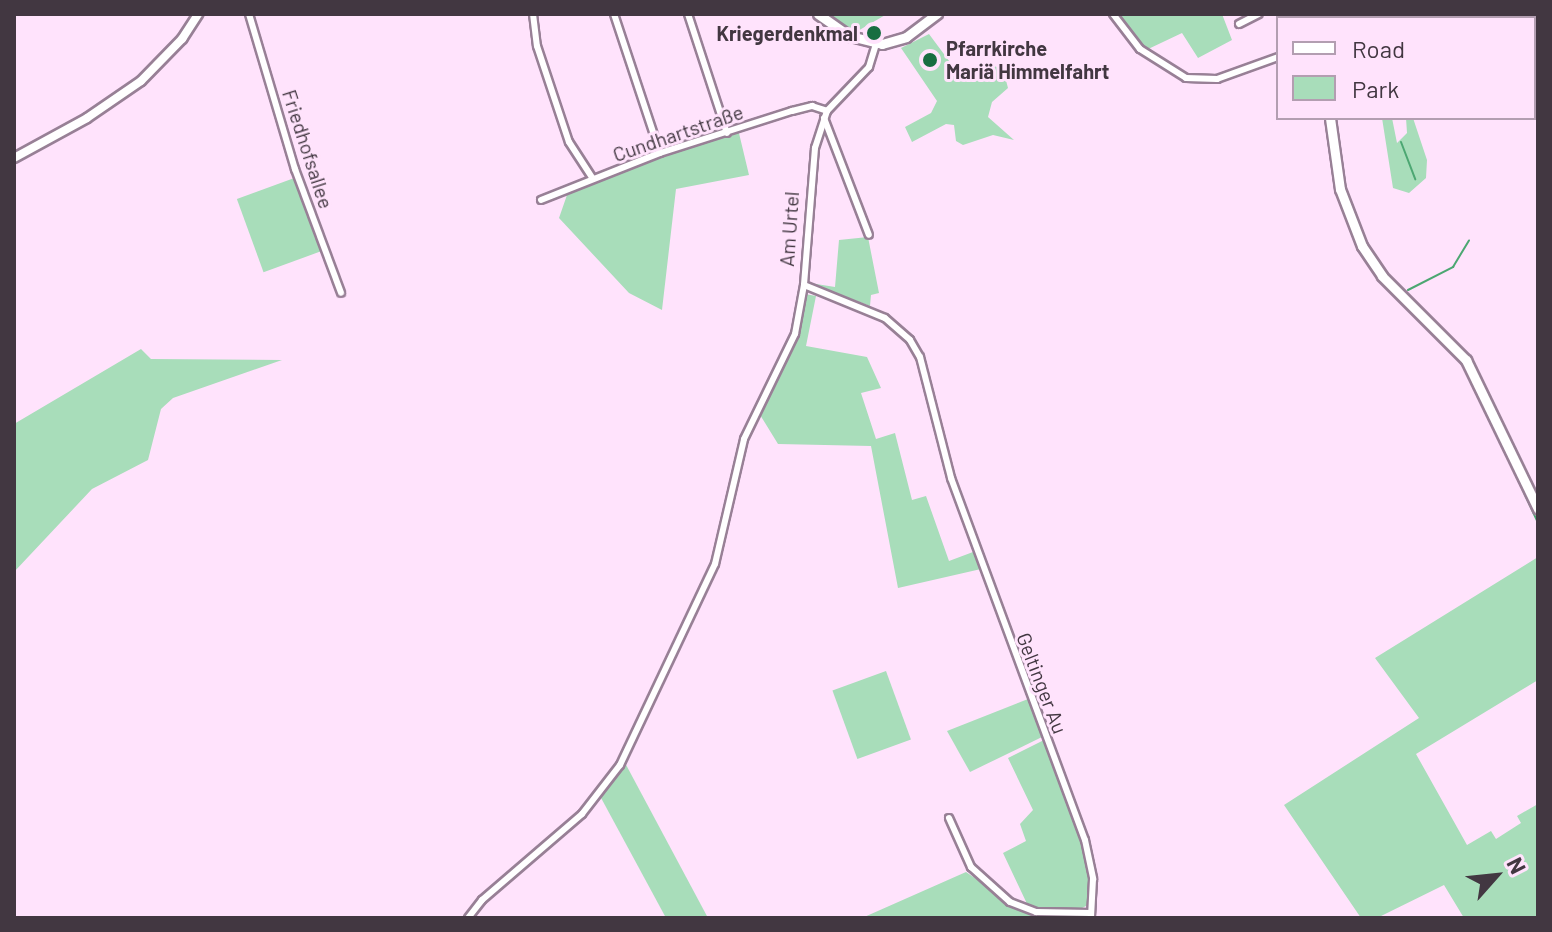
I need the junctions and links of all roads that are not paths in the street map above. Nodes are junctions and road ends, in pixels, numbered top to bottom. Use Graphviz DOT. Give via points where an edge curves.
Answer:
graph roads {
  1 [pos="198,14"];
  2 [pos="249,14"];
  3 [pos="533,14"];
  4 [pos="614,14"];
  5 [pos="688,14"];
  6 [pos="818,14"];
  7 [pos="937,14"];
  8 [pos="1113,14"];
  9 [pos="1262,14"];
  10 [pos="1239,24"];
  11 [pos="876,44"];
  12 [pos="1276,58"];
  13 [pos="826,115"];
  14 [pos="1330,120"];
  15 [pos="727,133"];
  16 [pos="660,153"];
  17 [pos="14,158"];
  18 [pos="593,179"];
  19 [pos="541,200"];
  20 [pos="869,235"];
  21 [pos="804,285"];
  22 [pos="341,293"];
  23 [pos="946,461"];
  24 [pos="1538,509"];
  25 [pos="949,818"];
  26 [pos="1091,915"];
  27 [pos="468,918"];
  1 -- 17 [label="street" via="182,39 141,81"];
  2 -- 22 [label="street, Friedhofsallee" via="295,169"];
  3 -- 18 [label="street" via="537,46 569,142"];
  4 -- 16 [label="street"];
  5 -- 15 [label="street"];
  6 -- 11 [label="main road" via="841,31"];
  7 -- 11 [label="main road" via="900,40"];
  8 -- 12 [label="street" via="1140,49 1186,78 1217,79"];
  9 -- 10 [label="street"];
  11 -- 13 [label="street" via="869,67"];
  13 -- 15 [label="street, Cundhartstraße" via="812,106"];
  13 -- 20 [label="street"];
  13 -- 21 [label="street, Am Urtel" via="808,185"];
  14 -- 24 [label="main road" via="1340,189 1362,246 1382,276 1466,360"];
  15 -- 16 [label="street, Cundhartstraße"];
  16 -- 18 [label="street, Cundhartstraße"];
  18 -- 19 [label="street, Cundhartstraße"];
  21 -- 23 [label="street, Am Urtel" via="873,310 910,340 923,365"];
  21 -- 27 [label="street" via="795,334 744,439 715,564 620,765 582,814"];
  23 -- 26 [label="street, Geltinger Au" via="1085,840 1093,879"];
  25 -- 26 [label="street" via="971,867 1010,902 1036,912"];
}
